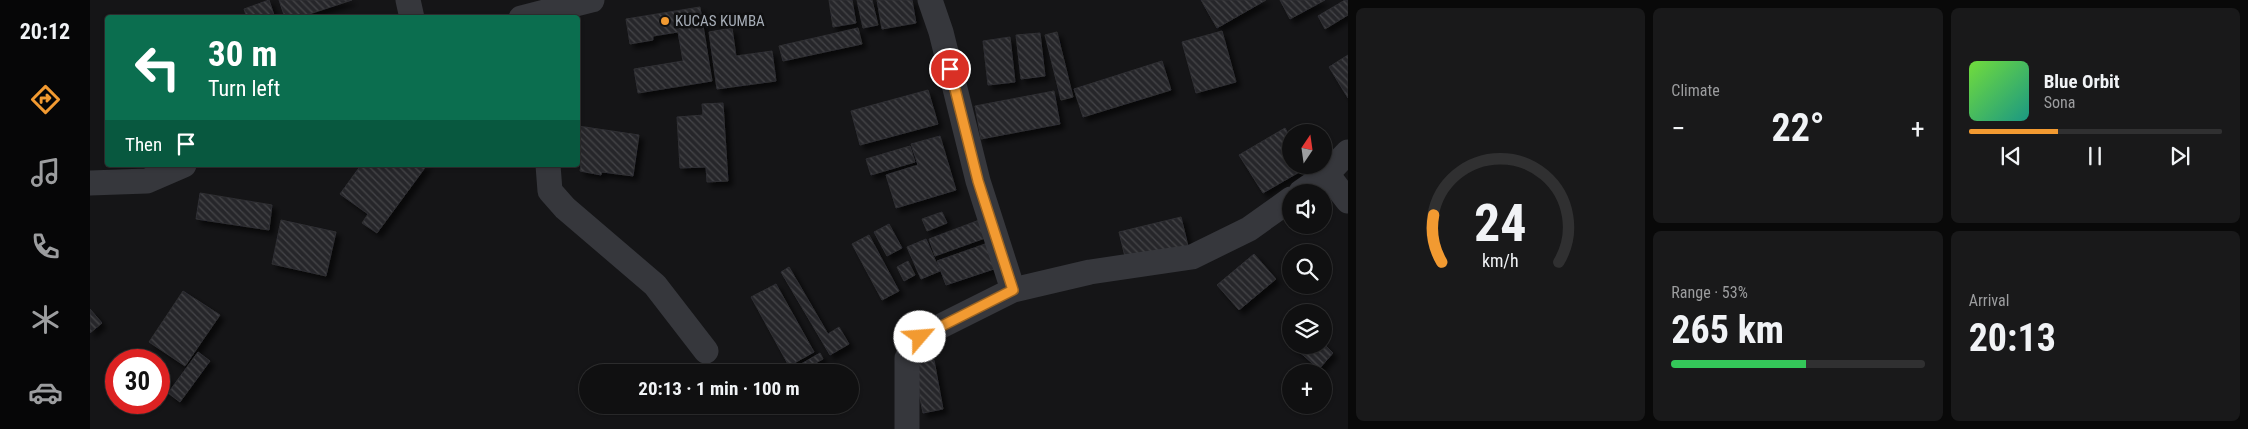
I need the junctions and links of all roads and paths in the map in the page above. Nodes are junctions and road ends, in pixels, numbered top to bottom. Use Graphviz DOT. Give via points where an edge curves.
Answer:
graph roads {
  1 [pos="408,0"];
  2 [pos="592,0"];
  3 [pos="930,0"];
  4 [pos="563,13"];
  5 [pos="411,15"];
  6 [pos="546,15"];
  7 [pos="1348,152"];
  8 [pos="179,167"];
  9 [pos="548,167"];
  10 [pos="1332,169"];
  11 [pos="1327,174"];
  12 [pos="90,183"];
  13 [pos="1313,184"];
  14 [pos="1348,201"];
  15 [pos="1282,205"];
  16 [pos="1013,290"];
  17 [pos="706,351"];
  18 [pos="907,429"];
  1 -- 5 [label="street"];
  2 -- 4 [label="street"];
  3 -- 16 [label="street" via="978,181"];
  4 -- 6 [label="street"];
  7 -- 10 [label="street"];
  8 -- 12 [label="street" via="147,181"];
  9 -- 17 [label="street" via="550,190 565,208 655,285"];
  11 -- 13 [label="street"];
  11 -- 14 [label="street"];
  15 -- 16 [label="street" via="1249,229 1192,257 1090,272"];
  16 -- 18 [label="street" via="920,337 907,358"];
}
